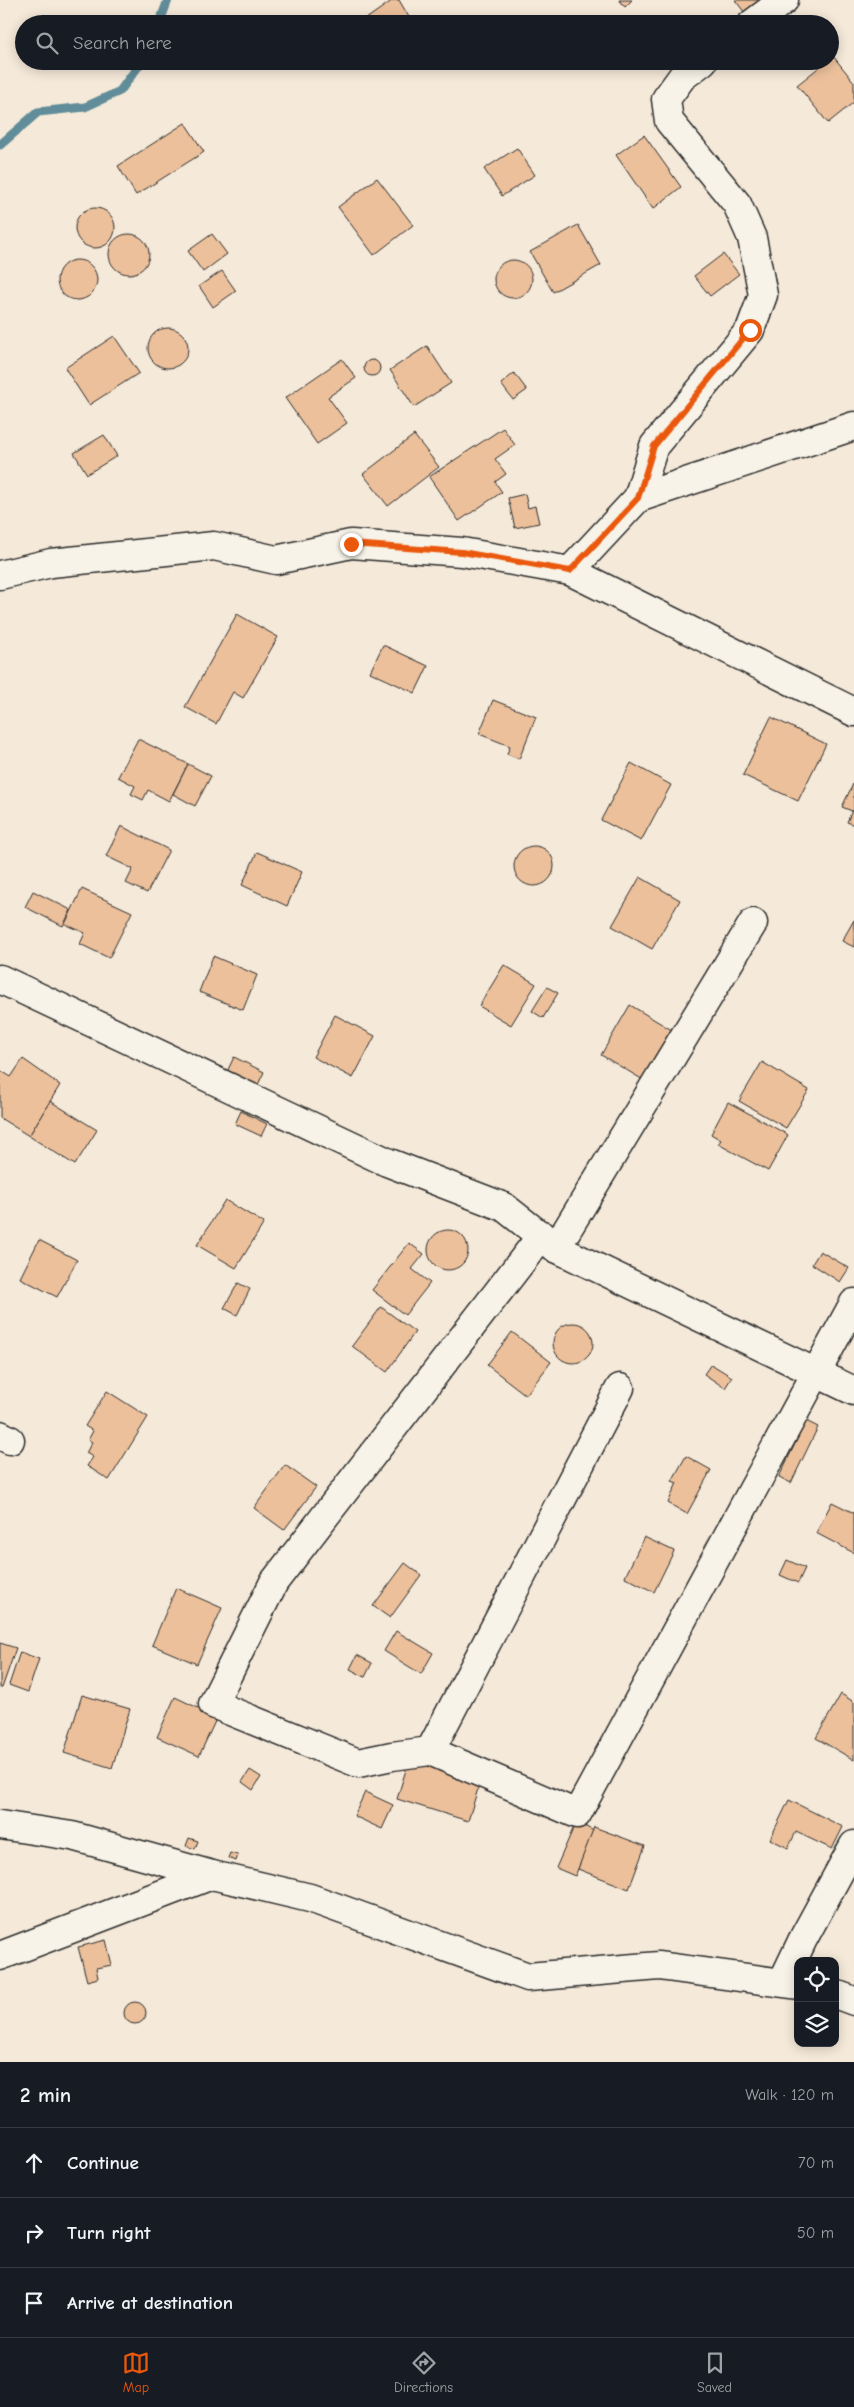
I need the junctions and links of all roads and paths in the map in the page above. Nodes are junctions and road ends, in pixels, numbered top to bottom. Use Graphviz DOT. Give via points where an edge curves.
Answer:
graph roads {
  1 [pos="784,0"];
  2 [pos="764,15"];
  3 [pos="691,70"];
  4 [pos="854,426"];
  5 [pos="638,498"];
  6 [pos="570,571"];
  7 [pos="0,575"];
  8 [pos="854,712"];
  9 [pos="754,923"];
  10 [pos="0,979"];
  11 [pos="549,1242"];
  12 [pos="854,1303"];
  13 [pos="817,1373"];
  14 [pos="620,1388"];
  15 [pos="854,1391"];
  16 [pos="430,1750"];
  17 [pos="0,1825"];
  18 [pos="854,1845"];
  19 [pos="212,1875"];
  20 [pos="0,1956"];
  21 [pos="790,1983"];
  22 [pos="839,1995"];
  23 [pos="854,2001"];
  1 -- 2 [label="street"];
  3 -- 5 [label="street" via="666,99 668,121 737,204 752,238 763,295 750,330 654,446"];
  4 -- 5 [label="street"];
  5 -- 6 [label="street"];
  6 -- 7 [label="street" via="462,552 351,544 276,560 214,546 51,563"];
  6 -- 8 [label="street"];
  9 -- 11 [label="street"];
  10 -- 11 [label="street" via="387,1162 504,1207"];
  11 -- 13 [label="street"];
  11 -- 16 [label="street" via="274,1582 213,1704 358,1763"];
  12 -- 13 [label="street"];
  13 -- 15 [label="street"];
  13 -- 16 [label="street" via="577,1814"];
  14 -- 16 [label="street"];
  17 -- 19 [label="street" via="72,1836"];
  18 -- 21 [label="street" via="803,1939"];
  19 -- 20 [label="street"];
  19 -- 21 [label="street" via="310,1898 528,1977 659,1966"];
  22 -- 23 [label="street"];
}
